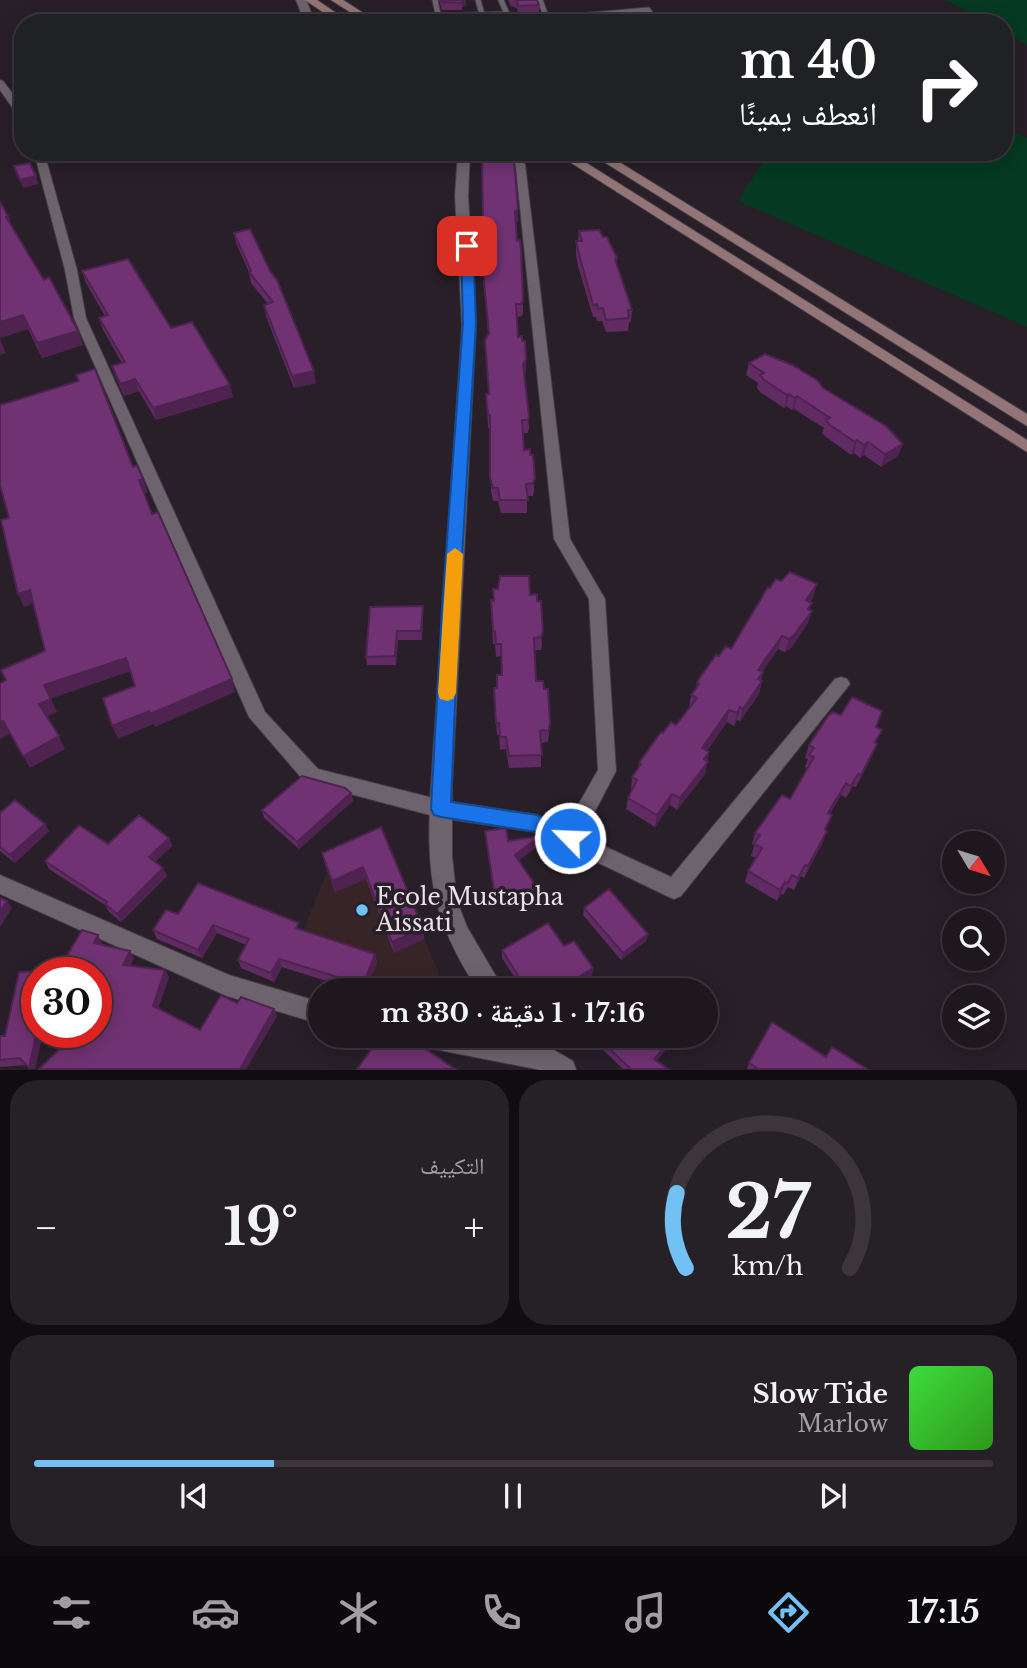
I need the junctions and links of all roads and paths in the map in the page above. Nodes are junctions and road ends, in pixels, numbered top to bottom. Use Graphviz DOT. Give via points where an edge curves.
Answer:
graph roads {
  1 [pos="310,0"];
  2 [pos="336,0"];
  3 [pos="478,0"];
  4 [pos="501,0"];
  5 [pos="332,14"];
  6 [pos="359,14"];
  7 [pos="482,14"];
  8 [pos="507,14"];
  9 [pos="603,14"];
  10 [pos="651,14"];
  11 [pos="0,83"];
  12 [pos="14,102"];
  13 [pos="41,161"];
  14 [pos="463,161"];
  15 [pos="511,161"];
  16 [pos="575,161"];
  17 [pos="608,161"];
  18 [pos="1027,421"];
  19 [pos="1027,447"];
  20 [pos="841,684"];
  21 [pos="441,809"];
  22 [pos="570,838"];
  23 [pos="0,884"];
  24 [pos="484,978"];
  25 [pos="308,1009"];
  26 [pos="480,1048"];
  27 [pos="538,1048"];
  28 [pos="555,1064"];
  1 -- 5 [label="main road"];
  2 -- 6 [label="main road"];
  3 -- 7 [label="lane"];
  4 -- 8 [label="lane"];
  7 -- 8 [label="lane"];
  9 -- 10 [label="lane" via="648,10"];
  11 -- 12 [label="street"];
  13 -- 21 [label="street" via="80,318 258,717 312,776"];
  14 -- 21 [label="street" via="470,323"];
  15 -- 22 [label="street" via="521,166 562,539 597,599 607,771"];
  16 -- 19 [label="main road"];
  17 -- 18 [label="main road"];
  20 -- 22 [label="street" via="674,889"];
  21 -- 22 [label="street" via="537,824"];
  21 -- 24 [label="street" via="439,844 446,904"];
  23 -- 25 [label="street" via="227,985"];
  26 -- 28 [label="street"];
  27 -- 28 [label="street"];
}
